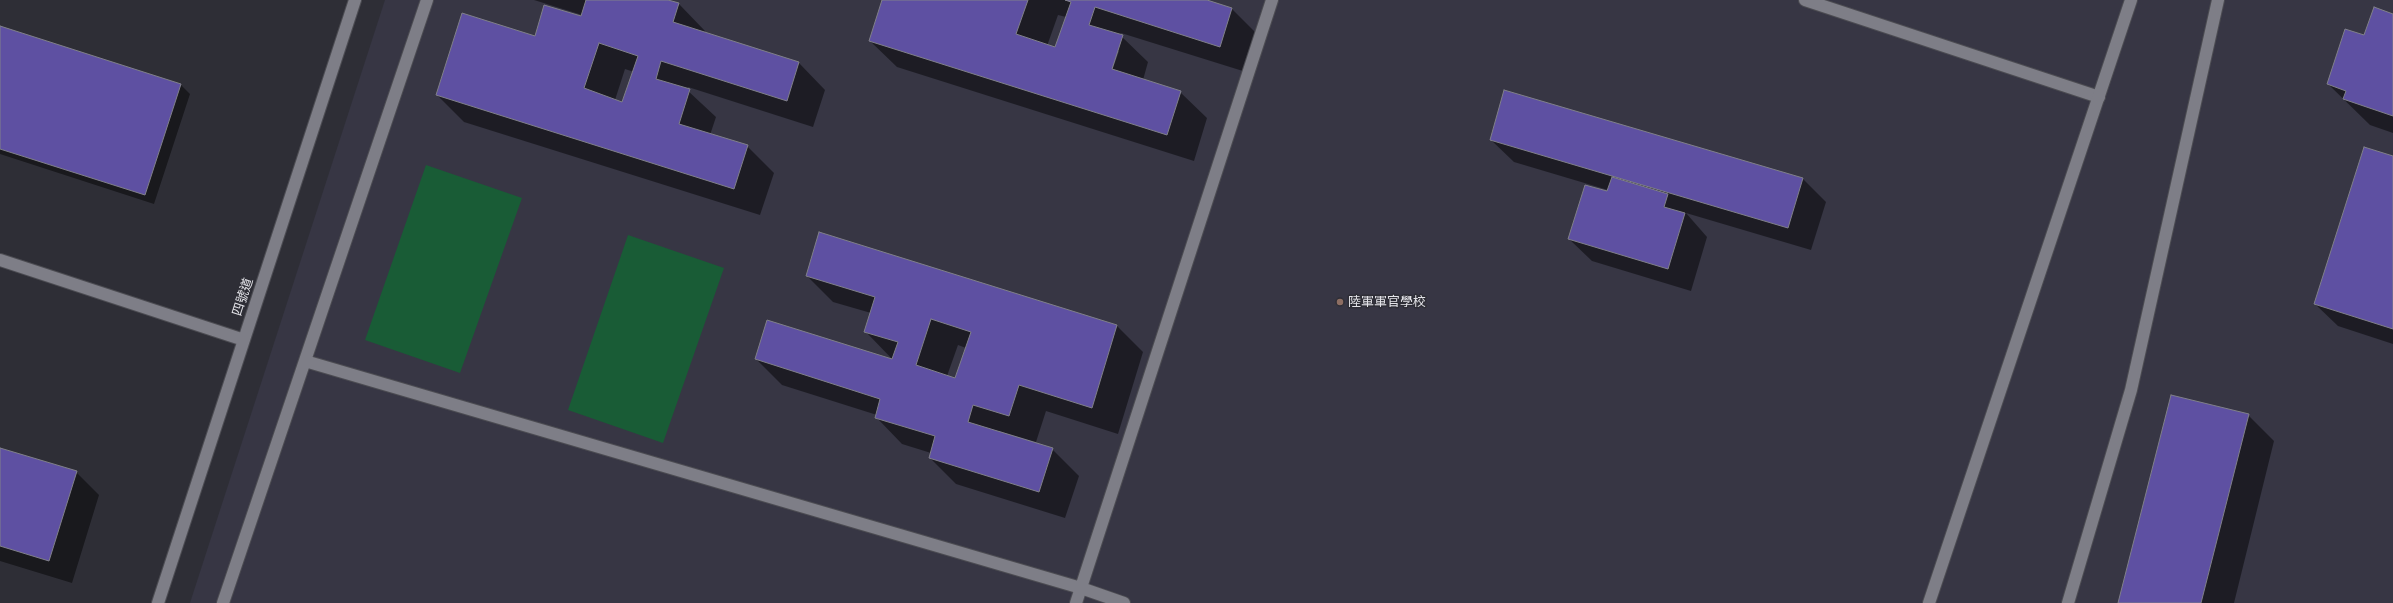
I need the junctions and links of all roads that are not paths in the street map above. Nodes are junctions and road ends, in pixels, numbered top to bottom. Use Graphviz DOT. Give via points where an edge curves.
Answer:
graph roads {
  1 [pos="355,0"];
  2 [pos="427,0"];
  3 [pos="1272,0"];
  4 [pos="1804,0"];
  5 [pos="2131,0"];
  6 [pos="2218,0"];
  7 [pos="2099,96"];
  8 [pos="0,260"];
  9 [pos="244,340"];
  10 [pos="305,361"];
  11 [pos="1081,588"];
  12 [pos="158,603"];
  13 [pos="222,603"];
  14 [pos="1076,603"];
  15 [pos="1124,603"];
  16 [pos="1929,603"];
  17 [pos="2068,603"];
  1 -- 9 [label="street, 四號道"];
  2 -- 10 [label="street"];
  3 -- 11 [label="street"];
  4 -- 7 [label="street"];
  5 -- 7 [label="street"];
  6 -- 17 [label="street" via="2130,390"];
  7 -- 16 [label="street"];
  8 -- 9 [label="street"];
  9 -- 12 [label="street, 四號道"];
  10 -- 11 [label="street"];
  10 -- 13 [label="street"];
  11 -- 14 [label="street"];
  11 -- 15 [label="street"];
}
